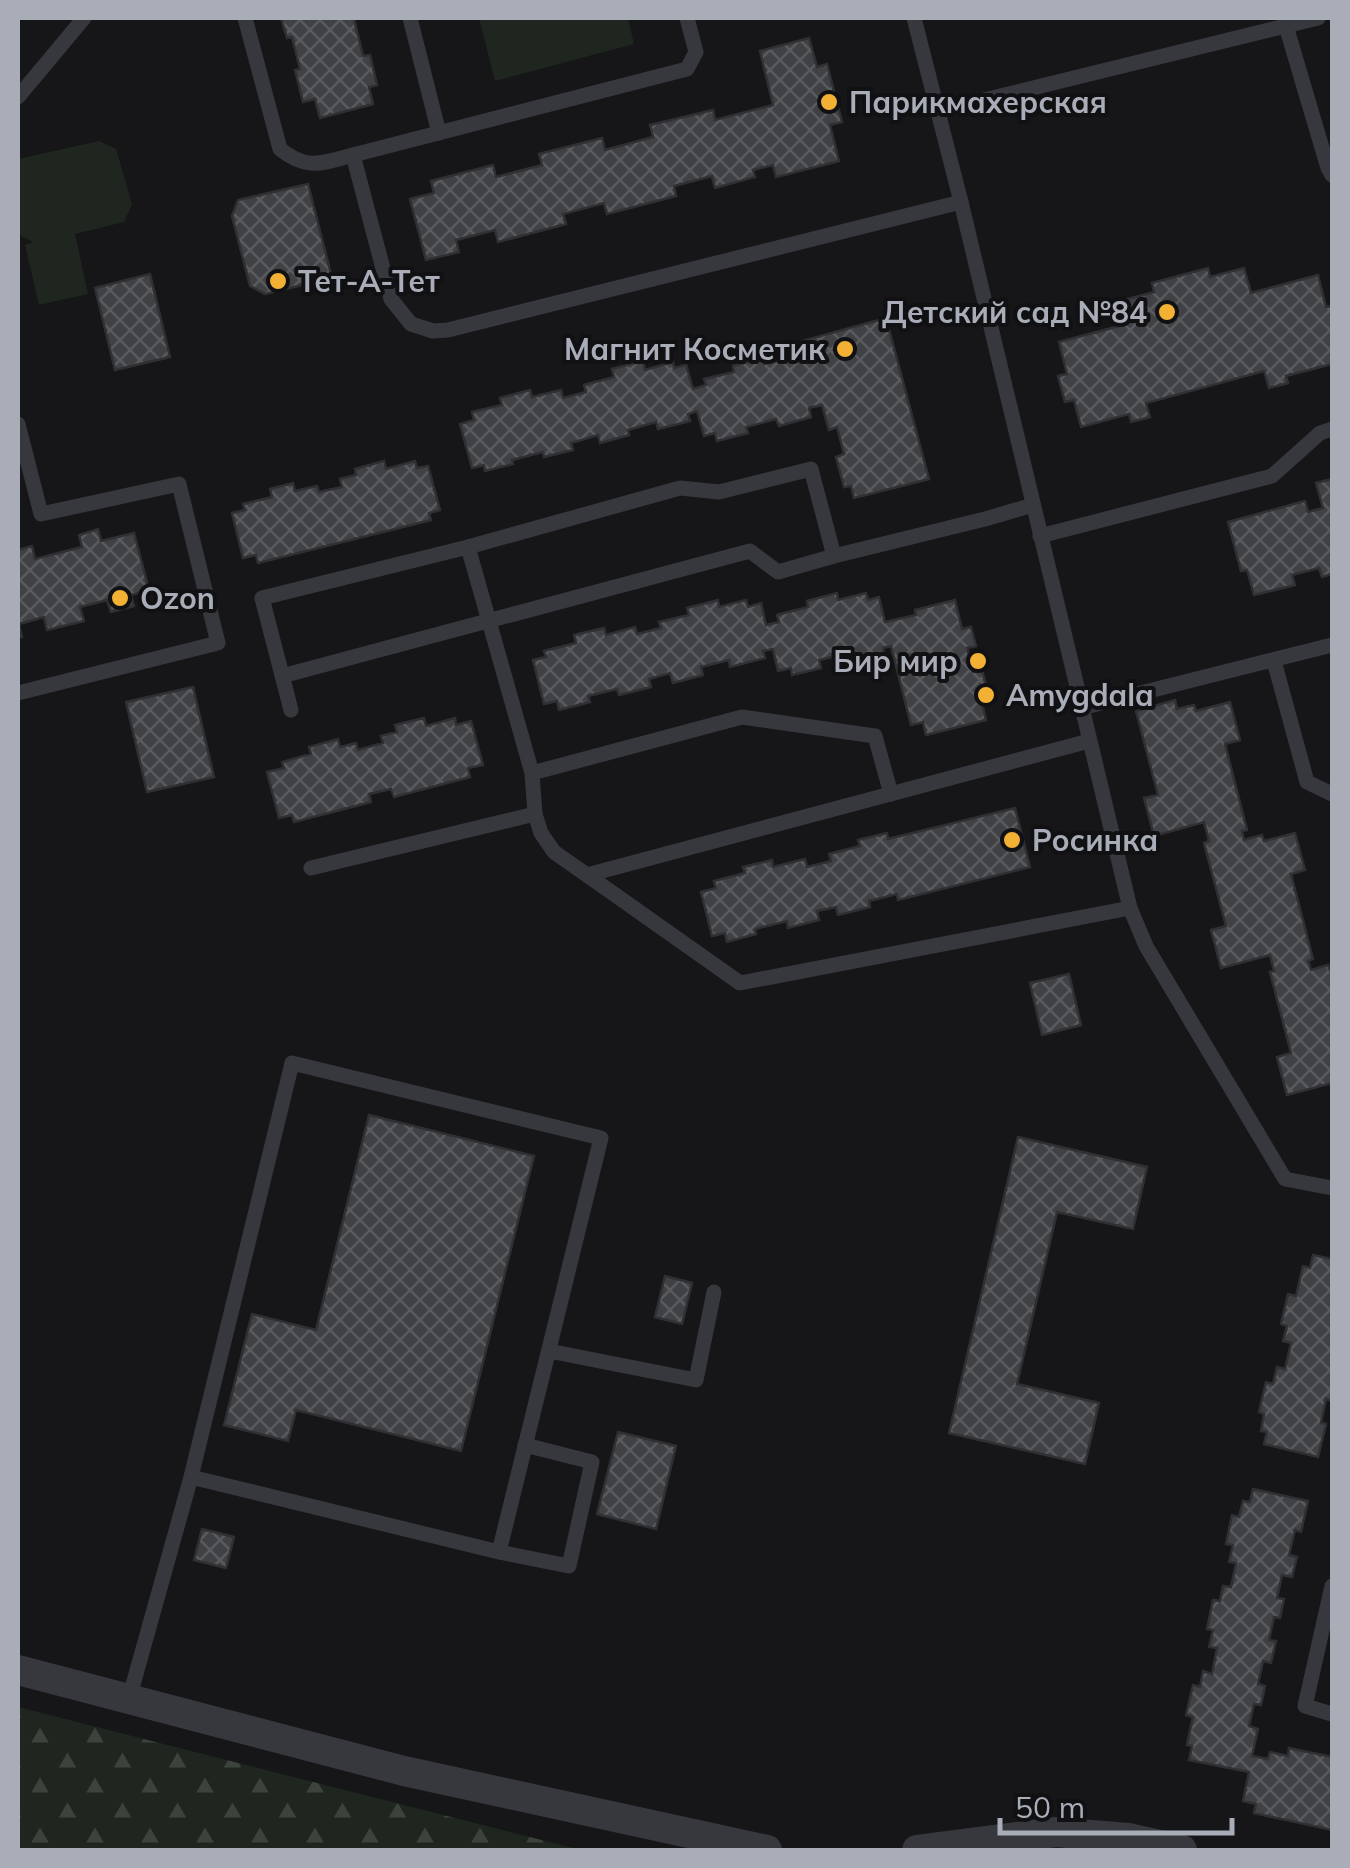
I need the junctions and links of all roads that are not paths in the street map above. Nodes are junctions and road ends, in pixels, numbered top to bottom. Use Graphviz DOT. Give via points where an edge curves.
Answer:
graph roads {
  1 [pos="84,18"];
  2 [pos="245,18"];
  3 [pos="410,18"];
  4 [pos="688,18"];
  5 [pos="914,18"];
  6 [pos="1318,18"];
  7 [pos="1286,26"];
  8 [pos="18,97"];
  9 [pos="939,111"];
  10 [pos="439,133"];
  11 [pos="353,155"];
  12 [pos="1332,175"];
  13 [pos="961,202"];
  14 [pos="18,424"];
  15 [pos="1332,429"];
  16 [pos="1032,506"];
  17 [pos="1040,536"];
  18 [pos="468,547"];
  19 [pos="834,556"];
  20 [pos="488,620"];
  21 [pos="1332,646"];
  22 [pos="1274,660"];
  23 [pos="282,676"];
  24 [pos="18,692"];
  25 [pos="1081,708"];
  26 [pos="291,710"];
  27 [pos="1089,741"];
  28 [pos="532,774"];
  29 [pos="891,794"];
  30 [pos="1332,794"];
  31 [pos="535,814"];
  32 [pos="311,868"];
  33 [pos="587,875"];
  34 [pos="1130,908"];
  35 [pos="1332,1188"];
  36 [pos="714,1292"];
  37 [pos="549,1350"];
  38 [pos="525,1445"];
  39 [pos="191,1477"];
  40 [pos="499,1552"];
  41 [pos="1332,1586"];
  42 [pos="18,1670"];
  43 [pos="129,1699"];
  44 [pos="1332,1714"];
  45 [pos="767,1850"];
  46 [pos="917,1850"];
  47 [pos="1182,1850"];
  1 -- 8 [label="lane"];
  2 -- 11 [label="lane" via="280,150 314,165"];
  3 -- 10 [label="lane"];
  4 -- 10 [label="lane" via="696,52 687,68"];
  5 -- 9 [label="lane"];
  6 -- 7 [label="lane"];
  7 -- 9 [label="lane"];
  7 -- 12 [label="lane"];
  9 -- 13 [label="lane"];
  10 -- 11 [label="lane"];
  11 -- 13 [label="lane" via="392,299 411,324 433,331"];
  13 -- 16 [label="lane"];
  14 -- 24 [label="lane" via="41,514 179,484 218,643"];
  15 -- 17 [label="lane" via="1272,476"];
  16 -- 17 [label="lane"];
  16 -- 19 [label="lane"];
  17 -- 25 [label="lane"];
  18 -- 19 [label="lane" via="680,488 719,492 812,469"];
  18 -- 20 [label="lane"];
  18 -- 23 [label="lane" via="262,598"];
  19 -- 20 [label="lane" via="778,572 750,551"];
  20 -- 23 [label="lane"];
  20 -- 28 [label="lane"];
  21 -- 22 [label="lane"];
  22 -- 25 [label="lane"];
  22 -- 30 [label="lane" via="1307,782"];
  23 -- 26 [label="lane"];
  25 -- 27 [label="lane"];
  27 -- 29 [label="lane"];
  27 -- 34 [label="lane"];
  28 -- 29 [label="lane" via="742,717 876,736"];
  28 -- 31 [label="lane"];
  29 -- 33 [label="lane"];
  31 -- 32 [label="lane"];
  31 -- 33 [label="lane" via="554,852"];
  33 -- 34 [label="lane" via="740,983"];
  34 -- 35 [label="lane" via="1285,1179"];
  36 -- 37 [label="lane" via="696,1380"];
  37 -- 38 [label="lane"];
  37 -- 39 [label="lane" via="600,1138 292,1063"];
  38 -- 40 [label="lane"];
  38 -- 40 [label="lane" via="592,1462 569,1566"];
  39 -- 40 [label="lane"];
  39 -- 43 [label="lane"];
  41 -- 44 [label="lane" via="1305,1706"];
  42 -- 43 [label="street"];
  43 -- 45 [label="street" via="404,1771"];
  46 -- 47 [label="street" via="1056,1832"];
}
